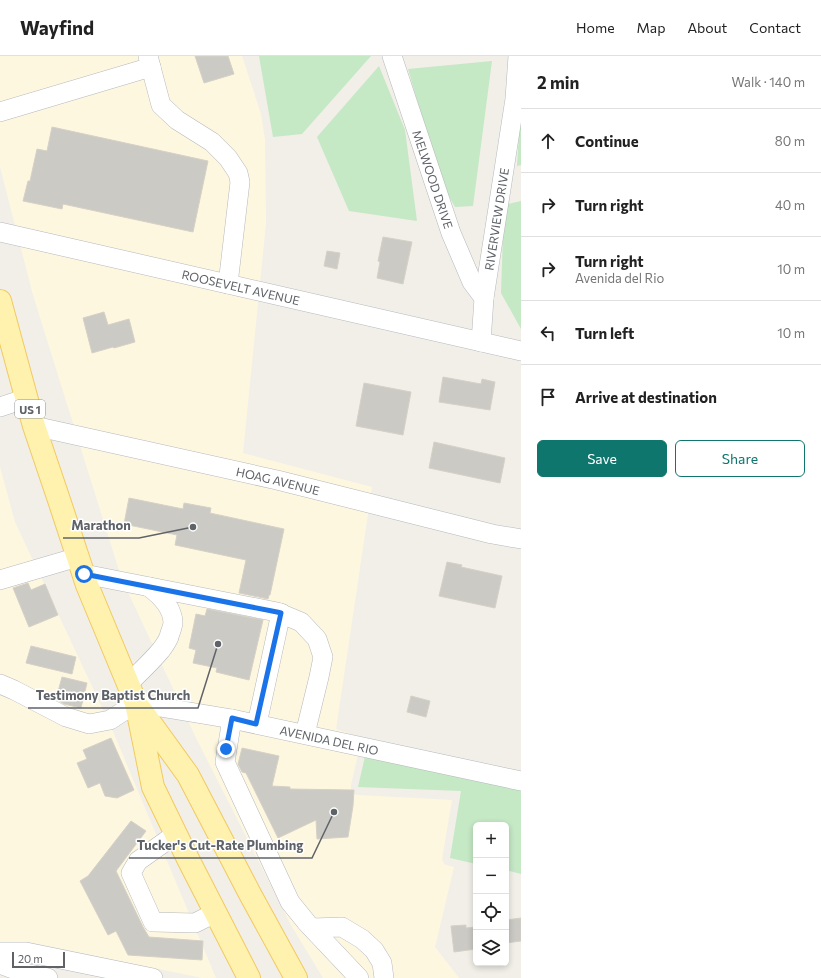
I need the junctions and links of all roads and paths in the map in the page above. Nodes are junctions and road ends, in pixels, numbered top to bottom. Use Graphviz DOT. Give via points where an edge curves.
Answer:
graph roads {
  1 [pos="392,56"];
  2 [pos="518,56"];
  3 [pos="150,62"];
  4 [pos="0,112"];
  5 [pos="0,232"];
  6 [pos="228,284"];
  7 [pos="484,298"];
  8 [pos="0,301"];
  9 [pos="481,342"];
  10 [pos="521,351"];
  11 [pos="26,398"];
  12 [pos="0,407"];
  13 [pos="34,426"];
  14 [pos="521,540"];
  15 [pos="81,565"];
  16 [pos="0,580"];
  17 [pos="149,586"];
  18 [pos="281,613"];
  19 [pos="0,684"];
  20 [pos="132,694"];
  21 [pos="232,718"];
  22 [pos="256,724"];
  23 [pos="305,734"];
  24 [pos="521,781"];
  25 [pos="176,834"];
  26 [pos="215,913"];
  27 [pos="312,928"];
  28 [pos="0,952"];
  29 [pos="0,964"];
  30 [pos="48,978"];
  31 [pos="153,978"];
  32 [pos="249,978"];
  33 [pos="296,978"];
  34 [pos="359,978"];
  35 [pos="384,978"];
  1 -- 7 [label="street, MELWOOD DRIVE" via="451,233 472,282"];
  2 -- 7 [label="street, RIVERVIEW DRIVE" via="515,99"];
  3 -- 4 [label="street"];
  3 -- 6 [label="street" via="161,105 177,120 212,142 238,173 240,182"];
  5 -- 6 [label="street, ROOSEVELT AVENUE"];
  6 -- 9 [label="street, ROOSEVELT AVENUE"];
  7 -- 9 [label="street, RIVERVIEW DRIVE"];
  8 -- 11 [label="main road, US 1"];
  9 -- 10 [label="street"];
  11 -- 12 [label="street"];
  11 -- 13 [label="main road, US 1"];
  13 -- 14 [label="street, HOAG AVENUE" via="277,480"];
  13 -- 15 [label="main road, US 1"];
  15 -- 16 [label="street"];
  15 -- 17 [label="street"];
  15 -- 20 [label="main road, US 1"];
  17 -- 18 [label="street"];
  17 -- 20 [label="street" via="167,604 173,622 161,651"];
  18 -- 22 [label="street"];
  18 -- 23 [label="street" via="301,622 317,639 322,657"];
  19 -- 20 [label="street" via="66,717 89,724 110,720"];
  20 -- 21 [label="street, AVENIDA DEL RIO"];
  20 -- 25 [label="main road, US 1" via="153,787"];
  20 -- 33 [label="main road, US 1" via="188,776"];
  21 -- 22 [label="street, AVENIDA DEL RIO"];
  21 -- 27 [label="street" via="225,762 290,902"];
  22 -- 23 [label="street, AVENIDA DEL RIO"];
  23 -- 24 [label="street, AVENIDA DEL RIO"];
  25 -- 26 [label="main road, US 1"];
  25 -- 26 [label="street" via="138,861 131,873 153,922 196,923"];
  26 -- 32 [label="main road, US 1"];
  27 -- 34 [label="street"];
  27 -- 35 [label="street" via="342,928 362,939 374,950 382,963"];
  28 -- 31 [label="street" via="26,952"];
  29 -- 30 [label="street"];
}
